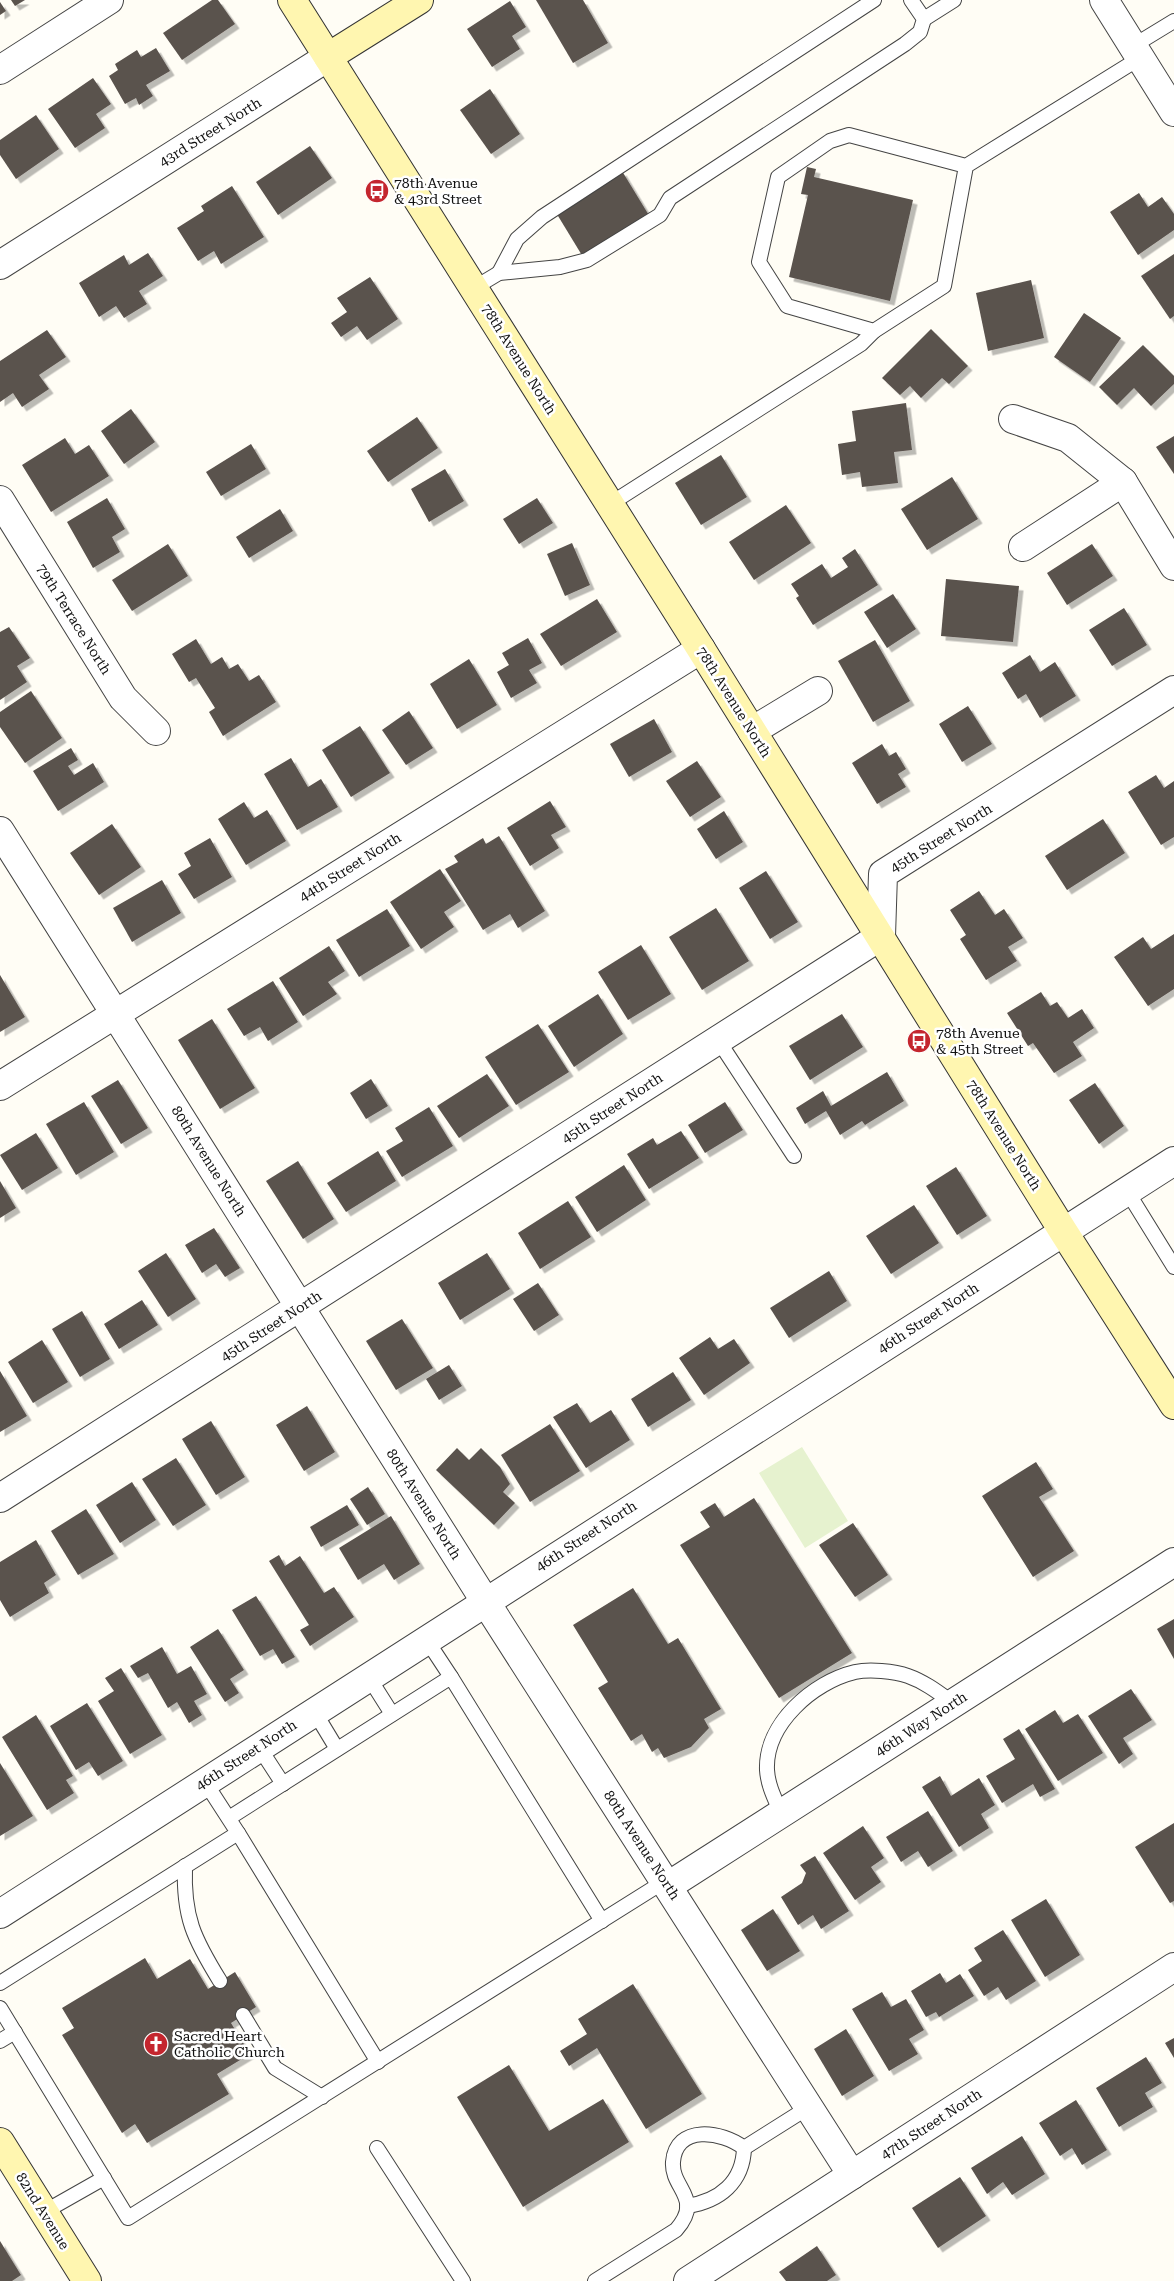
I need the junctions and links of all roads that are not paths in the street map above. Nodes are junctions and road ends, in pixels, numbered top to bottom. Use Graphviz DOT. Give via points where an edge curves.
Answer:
graph roads {
  1 [pos="109,0"];
  2 [pos="292,0"];
  3 [pos="420,0"];
  4 [pos="874,0"];
  5 [pos="911,0"];
  6 [pos="954,0"];
  7 [pos="1104,0"];
  8 [pos="924,19"];
  9 [pos="1174,21"];
  10 [pos="1136,52"];
  11 [pos="328,57"];
  12 [pos="0,70"];
  13 [pos="1174,112"];
  14 [pos="966,166"];
  15 [pos="0,265"];
  16 [pos="499,273"];
  17 [pos="474,288"];
  18 [pos="874,331"];
  19 [pos="1013,420"];
  20 [pos="1123,482"];
  21 [pos="0,500"];
  22 [pos="610,504"];
  23 [pos="1023,547"];
  24 [pos="1174,566"];
  25 [pos="701,649"];
  26 [pos="1174,690"];
  27 [pos="818,691"];
  28 [pos="156,731"];
  29 [pos="752,731"];
  30 [pos="0,831"];
  31 [pos="881,936"];
  32 [pos="116,1013"];
  33 [pos="718,1040"];
  34 [pos="0,1086"];
  35 [pos="794,1156"];
  36 [pos="1174,1161"];
  37 [pos="1127,1191"];
  38 [pos="1063,1231"];
  39 [pos="1174,1268"];
  40 [pos="301,1306"];
  41 [pos="1171,1395"];
  42 [pos="0,1498"];
  43 [pos="1174,1562"];
  44 [pos="485,1601"];
  45 [pos="426,1639"];
  46 [pos="368,1676"];
  47 [pos="450,1677"];
  48 [pos="953,1704"];
  49 [pos="314,1711"];
  50 [pos="392,1714"];
  51 [pos="259,1747"];
  52 [pos="337,1750"];
  53 [pos="205,1782"];
  54 [pos="283,1784"];
  55 [pos="781,1813"];
  56 [pos="228,1818"];
  57 [pos="238,1833"];
  58 [pos="185,1866"];
  59 [pos="667,1884"];
  60 [pos="0,1914"];
  61 [pos="602,1921"];
  62 [pos="1174,1967"];
  63 [pos="220,1982"];
  64 [pos="0,1983"];
  65 [pos="0,2008"];
  66 [pos="243,2016"];
  67 [pos="15,2032"];
  68 [pos="0,2041"];
  69 [pos="378,2062"];
  70 [pos="322,2097"];
  71 [pos="808,2107"];
  72 [pos="0,2142"];
  73 [pos="377,2148"];
  74 [pos="744,2148"];
  75 [pos="852,2175"];
  76 [pos="104,2178"];
  77 [pos="688,2206"];
  78 [pos="44,2212"];
  79 [pos="718,2273"];
  80 [pos="87,2281"];
  81 [pos="463,2281"];
  82 [pos="595,2281"];
  83 [pos="688,2281"];
  1 -- 12 [label="street"];
  2 -- 11 [label="street, 78th Avenue North"];
  3 -- 11 [label="street, 43rd Street North"];
  4 -- 16 [label="lane" via="542,217 517,239"];
  5 -- 8 [label="lane"];
  6 -- 8 [label="lane"];
  7 -- 10 [label="street"];
  8 -- 16 [label="lane" via="920,32 905,44 670,198 660,215 630,235 587,260 560,267"];
  9 -- 10 [label="lane"];
  10 -- 13 [label="street"];
  10 -- 14 [label="lane"];
  11 -- 15 [label="street, 43rd Street North"];
  11 -- 17 [label="street, 78th Avenue North"];
  14 -- 18 [label="lane" via="944,286"];
  14 -- 18 [label="lane" via="849,135 830,141 778,177 759,262 787,306"];
  16 -- 17 [label="lane"];
  17 -- 22 [label="street, 78th Avenue North"];
  18 -- 22 [label="lane" via="861,344"];
  19 -- 20 [label="street" via="1068,438"];
  20 -- 23 [label="street"];
  20 -- 24 [label="street"];
  21 -- 28 [label="street, 79th Terrace North" via="123,698"];
  22 -- 25 [label="street, 78th Avenue North"];
  25 -- 29 [label="street, 78th Avenue North"];
  25 -- 32 [label="street, 44th Street North"];
  26 -- 31 [label="street, 45th Street North" via="883,874"];
  27 -- 29 [label="street"];
  29 -- 31 [label="street, 78th Avenue North"];
  30 -- 32 [label="street, 80th Avenue North"];
  31 -- 33 [label="street, 45th Street North"];
  31 -- 38 [label="street, 78th Avenue North"];
  32 -- 34 [label="street, 44th Street North"];
  32 -- 40 [label="street, 80th Avenue North"];
  33 -- 35 [label="lane"];
  33 -- 40 [label="street, 45th Street North"];
  36 -- 37 [label="street, 46th Street North"];
  37 -- 38 [label="street, 46th Street North"];
  37 -- 39 [label="lane"];
  38 -- 41 [label="street, 78th Avenue North"];
  38 -- 44 [label="street, 46th Street North"];
  40 -- 42 [label="street, 45th Street North"];
  40 -- 44 [label="street, 80th Avenue North"];
  43 -- 48 [label="street, 46th Way North"];
  44 -- 45 [label="street, 46th Street North"];
  44 -- 59 [label="street, 80th Avenue North"];
  45 -- 46 [label="street, 46th Street North"];
  45 -- 47 [label="lane"];
  46 -- 49 [label="street, 46th Street North"];
  46 -- 50 [label="lane"];
  47 -- 50 [label="lane"];
  47 -- 61 [label="lane"];
  48 -- 55 [label="street, 46th Way North"];
  48 -- 55 [label="lane" via="907,1675 857,1672 835,1679 792,1710 774,1738 767,1770 769,1786"];
  49 -- 51 [label="street, 46th Street North"];
  49 -- 52 [label="lane"];
  50 -- 52 [label="lane"];
  51 -- 53 [label="street, 46th Street North"];
  51 -- 54 [label="lane"];
  52 -- 54 [label="lane"];
  53 -- 56 [label="lane"];
  53 -- 60 [label="street, 46th Street North"];
  54 -- 56 [label="lane"];
  55 -- 59 [label="street, 46th Way North"];
  56 -- 57 [label="lane"];
  57 -- 58 [label="lane"];
  57 -- 69 [label="lane"];
  58 -- 63 [label="lane" via="184,1894 191,1928"];
  58 -- 64 [label="lane"];
  59 -- 61 [label="lane"];
  59 -- 71 [label="street, 80th Avenue North"];
  61 -- 69 [label="lane"];
  62 -- 75 [label="street, 47th Street North"];
  65 -- 67 [label="lane"];
  66 -- 70 [label="lane" via="275,2068"];
  67 -- 68 [label="lane"];
  67 -- 76 [label="lane"];
  69 -- 70 [label="lane"];
  70 -- 76 [label="lane" via="128,2218"];
  71 -- 74 [label="lane"];
  71 -- 75 [label="street, 80th Avenue North"];
  72 -- 78 [label="street, 82nd Avenue"];
  73 -- 81 [label="lane"];
  74 -- 77 [label="lane" via="740,2174 702,2204"];
  74 -- 77 [label="lane" via="720,2135 704,2132 686,2140 675,2154 673,2164"];
  75 -- 79 [label="street, 47th Street North"];
  76 -- 78 [label="lane"];
  77 -- 82 [label="lane" via="685,2220 676,2230"];
  78 -- 80 [label="street, 82nd Avenue"];
  79 -- 83 [label="street, 47th Street North"];
}
